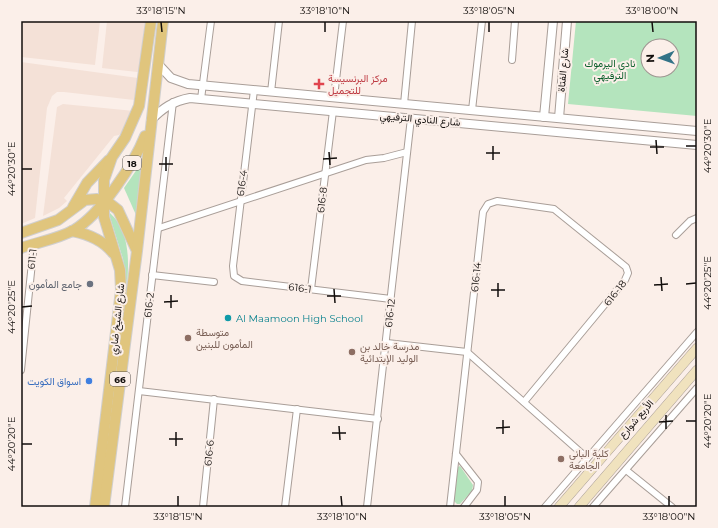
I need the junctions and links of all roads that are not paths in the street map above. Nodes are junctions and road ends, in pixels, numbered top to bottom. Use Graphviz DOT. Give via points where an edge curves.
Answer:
graph roads {
  1 [pos="151,21"];
  2 [pos="163,21"];
  3 [pos="211,21"];
  4 [pos="279,21"];
  5 [pos="343,21"];
  6 [pos="412,21"];
  7 [pos="482,21"];
  8 [pos="515,21"];
  9 [pos="553,21"];
  10 [pos="567,21"];
  11 [pos="512,60"];
  12 [pos="158,64"];
  13 [pos="203,86"];
  14 [pos="254,90"];
  15 [pos="272,92"];
  16 [pos="334,97"];
  17 [pos="201,99"];
  18 [pos="375,101"];
  19 [pos="173,102"];
  20 [pos="252,104"];
  21 [pos="404,104"];
  22 [pos="472,110"];
  23 [pos="333,111"];
  24 [pos="545,113"];
  25 [pos="559,114"];
  26 [pos="372,115"];
  27 [pos="411,118"];
  28 [pos="151,121"];
  29 [pos="697,131"];
  30 [pos="697,145"];
  31 [pos="407,152"];
  32 [pos="112,157"];
  33 [pos="325,174"];
  34 [pos="104,201"];
  35 [pos="240,201"];
  36 [pos="488,204"];
  37 [pos="72,208"];
  38 [pos="697,218"];
  39 [pos="159,228"];
  40 [pos="72,231"];
  41 [pos="21,233"];
  42 [pos="676,236"];
  43 [pos="34,243"];
  44 [pos="21,248"];
  45 [pos="136,251"];
  46 [pos="116,257"];
  47 [pos="152,275"];
  48 [pos="234,276"];
  49 [pos="214,282"];
  50 [pos="311,289"];
  51 [pos="391,299"];
  52 [pos="697,332"];
  53 [pos="387,343"];
  54 [pos="697,348"];
  55 [pos="467,352"];
  56 [pos="21,370"];
  57 [pos="697,370"];
  58 [pos="697,388"];
  59 [pos="139,391"];
  60 [pos="214,399"];
  61 [pos="524,402"];
  62 [pos="297,409"];
  63 [pos="378,419"];
  64 [pos="456,454"];
  65 [pos="587,458"];
  66 [pos="626,470"];
  67 [pos="95,507"];
  68 [pos="104,507"];
  69 [pos="125,507"];
  70 [pos="203,507"];
  71 [pos="285,507"];
  72 [pos="367,507"];
  73 [pos="450,507"];
  74 [pos="464,507"];
  75 [pos="545,507"];
  76 [pos="559,507"];
  77 [pos="579,507"];
  78 [pos="593,507"];
  79 [pos="672,507"];
  1 -- 32 [label="main road, شارع الشيخ ضاري / 66" via="139,106 125,138"];
  2 -- 12 [label="main road, شارع الشيخ ضاري / 66"];
  3 -- 13 [label="street"];
  4 -- 15 [label="street"];
  5 -- 16 [label="street"];
  6 -- 21 [label="street"];
  7 -- 22 [label="street"];
  8 -- 11 [label="street"];
  9 -- 24 [label="street, شارع الفتاة"];
  10 -- 25 [label="street, شارع الفتاة"];
  12 -- 13 [label="street, شارع النادي الترفيهي" via="171,78 179,82"];
  12 -- 28 [label="main road, شارع الشيخ ضاري / 66"];
  13 -- 14 [label="street, شارع النادي الترفيهي"];
  13 -- 17 [label="street"];
  14 -- 15 [label="street, شارع النادي الترفيهي"];
  14 -- 20 [label="street, 616-4"];
  15 -- 16 [label="street, شارع النادي الترفيهي"];
  16 -- 18 [label="street, شارع النادي الترفيهي"];
  17 -- 19 [label="street, شارع النادي الترفيهي" via="190,98"];
  17 -- 20 [label="street, شارع النادي الترفيهي"];
  18 -- 21 [label="street, شارع النادي الترفيهي"];
  18 -- 26 [label="street"];
  19 -- 28 [label="street, شارع النادي الترفيهي"];
  19 -- 39 [label="street, 616-2"];
  20 -- 23 [label="street, شارع النادي الترفيهي"];
  20 -- 35 [label="street, 616-4"];
  21 -- 22 [label="street, شارع النادي الترفيهي"];
  22 -- 24 [label="street, شارع النادي الترفيهي"];
  23 -- 26 [label="street, شارع النادي الترفيهي"];
  23 -- 33 [label="street, 616-8"];
  24 -- 25 [label="street, شارع النادي الترفيهي"];
  25 -- 29 [label="street, شارع النادي الترفيهي"];
  26 -- 27 [label="street, شارع النادي الترفيهي"];
  27 -- 30 [label="street, شارع النادي الترفيهي"];
  27 -- 31 [label="street, 616-12"];
  28 -- 34 [label="main road, 18" via="132,164"];
  28 -- 45 [label="main road, شارع الشيخ ضاري / 66"];
  31 -- 33 [label="street" via="366,160"];
  31 -- 51 [label="street, 616-12"];
  32 -- 34 [label="main road, شارع الشيخ ضاري / 66" via="105,176"];
  32 -- 37 [label="main road" via="87,183"];
  33 -- 35 [label="street"];
  33 -- 50 [label="street, 616-8"];
  34 -- 37 [label="main road" via="89,199"];
  34 -- 40 [label="main road, 18" via="87,221"];
  34 -- 45 [label="main road" via="114,206 120,214"];
  34 -- 46 [label="main road, شارع الشيخ ضاري / 66" via="106,224"];
  35 -- 39 [label="street"];
  35 -- 48 [label="street, 616-4"];
  36 -- 55 [label="street, 616-14" via="483,212"];
  36 -- 61 [label="street, 616-18" via="497,201 554,209 626,267 628,273 626,280"];
  37 -- 41 [label="main road" via="58,220"];
  38 -- 42 [label="street" via="690,221"];
  39 -- 47 [label="street, 616-2"];
  40 -- 43 [label="main road, 18"];
  40 -- 46 [label="main road" via="99,240"];
  43 -- 44 [label="main road, 18"];
  43 -- 56 [label="street, 611-1"];
  45 -- 68 [label="main road, شارع الشيخ ضاري / 66"];
  46 -- 67 [label="main road, شارع الشيخ ضاري / 66" via="120,270 121,290"];
  47 -- 49 [label="street"];
  47 -- 59 [label="street, 616-2"];
  48 -- 50 [label="street, 616-1" via="242,281"];
  50 -- 51 [label="street, 616-1"];
  51 -- 53 [label="street, 616-12"];
  52 -- 65 [label="street"];
  53 -- 55 [label="street"];
  53 -- 63 [label="street, 616-12"];
  54 -- 76 [label="main road, الأربع شوارع"];
  55 -- 61 [label="street"];
  55 -- 64 [label="street, 616-14"];
  57 -- 77 [label="main road, الأربع شوارع"];
  58 -- 66 [label="street"];
  59 -- 60 [label="street"];
  59 -- 69 [label="street, 616-2"];
  60 -- 62 [label="street"];
  60 -- 70 [label="street, 616-6"];
  61 -- 65 [label="street"];
  62 -- 63 [label="street"];
  62 -- 71 [label="street"];
  63 -- 72 [label="street, 616-12"];
  64 -- 73 [label="street, 616-14"];
  64 -- 74 [label="street" via="478,482 477,490"];
  65 -- 75 [label="street"];
  66 -- 78 [label="street"];
  66 -- 79 [label="street"];
}
